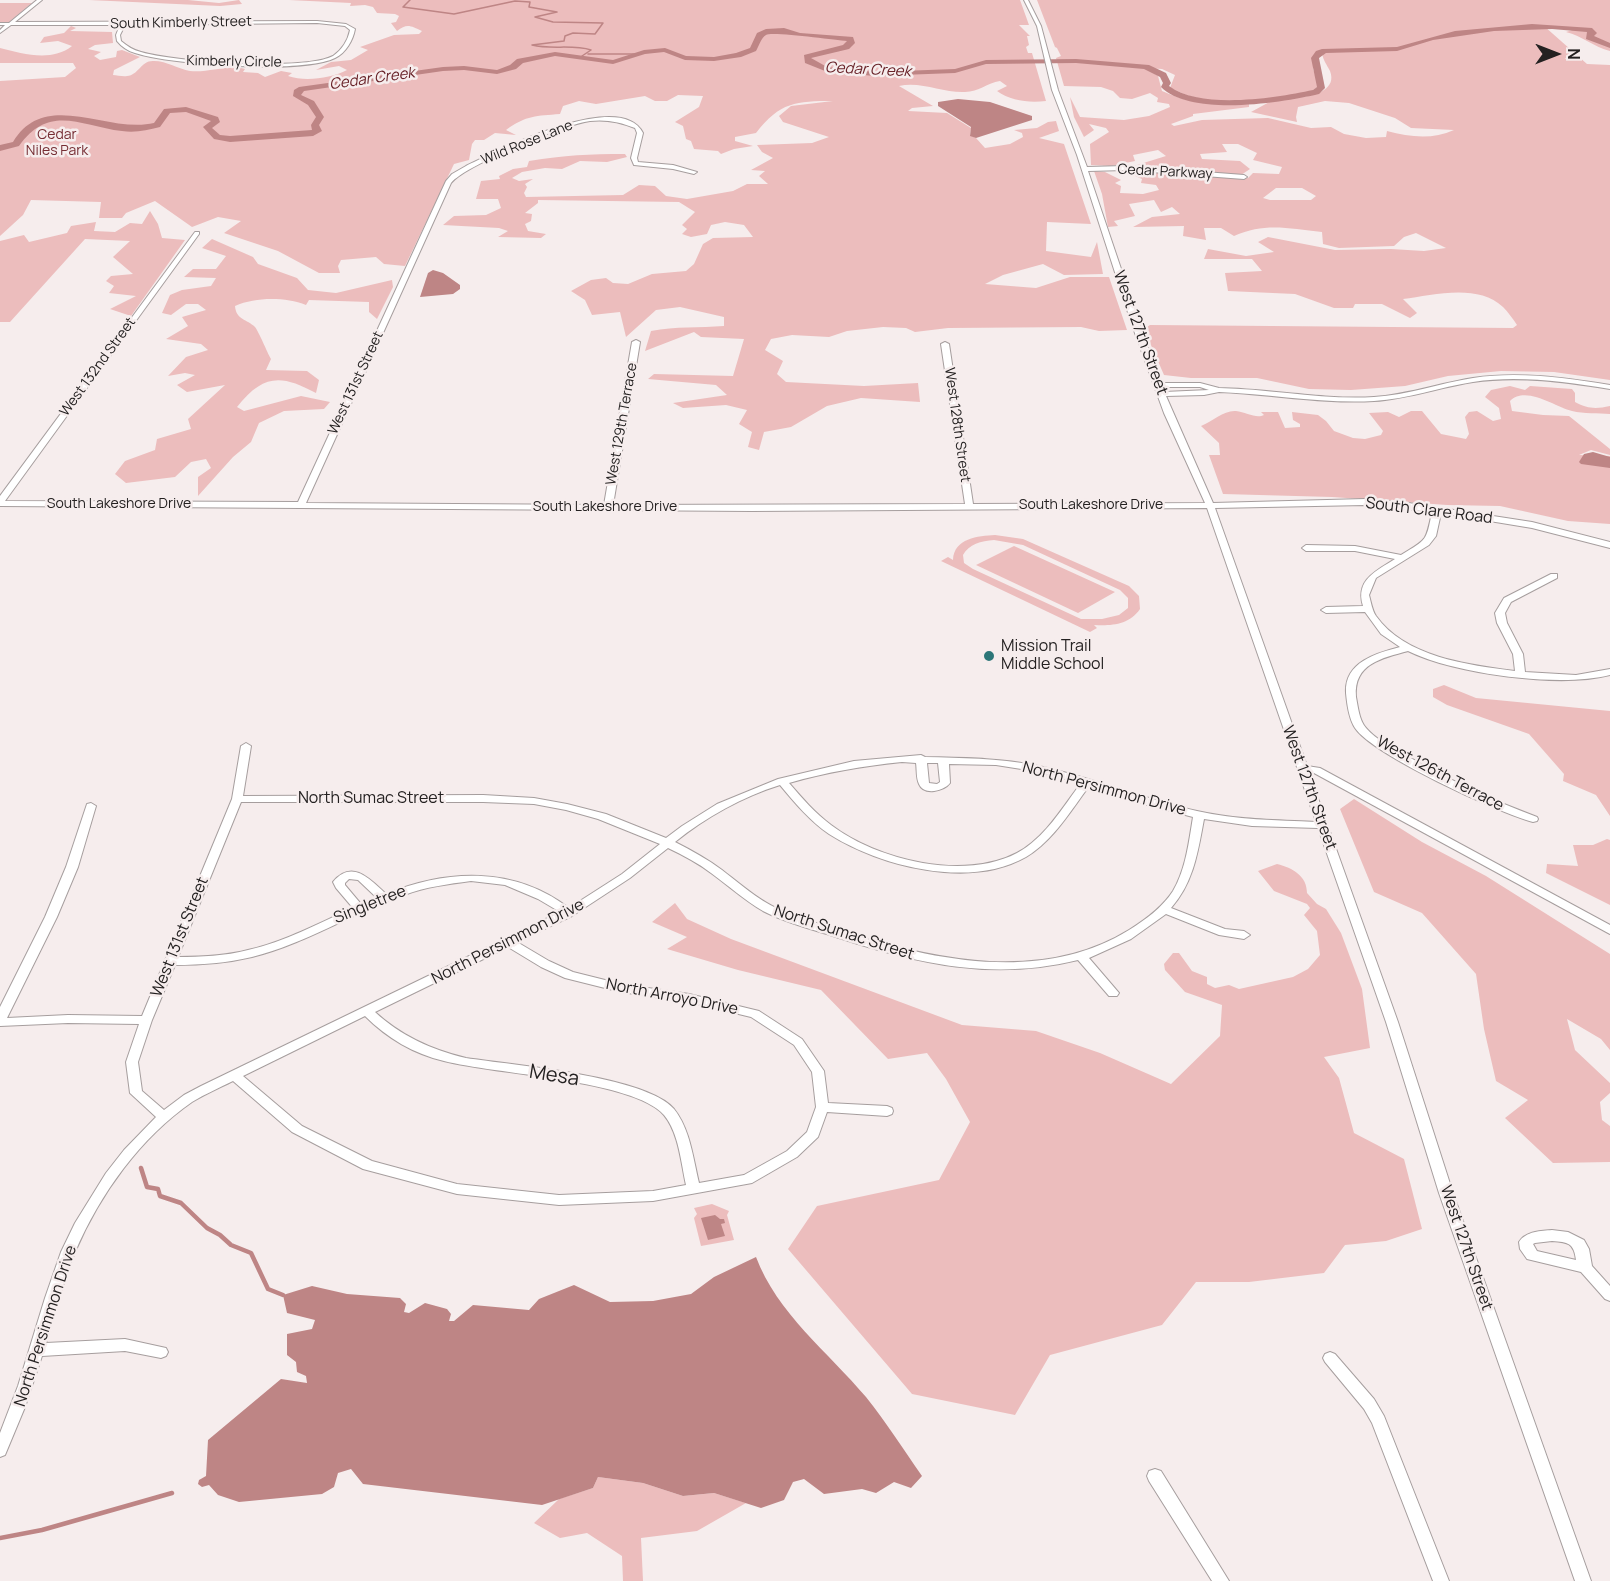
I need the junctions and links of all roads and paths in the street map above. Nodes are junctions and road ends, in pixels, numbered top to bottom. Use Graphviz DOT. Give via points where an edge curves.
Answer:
graph roads {
  1 [pos="40,0"];
  2 [pos="1026,0"];
  3 [pos="0,24"];
  4 [pos="10,24"];
  5 [pos="123,24"];
  6 [pos="352,28"];
  7 [pos="0,32"];
  8 [pos="1085,169"];
  9 [pos="694,172"];
  10 [pos="1244,177"];
  11 [pos="197,233"];
  12 [pos="412,262"];
  13 [pos="636,342"];
  14 [pos="945,345"];
  15 [pos="1159,385"];
  16 [pos="1610,387"];
  17 [pos="1219,390"];
  18 [pos="1162,394"];
  19 [pos="0,503"];
  20 [pos="301,505"];
  21 [pos="1210,505"];
  22 [pos="969,506"];
  23 [pos="608,507"];
  24 [pos="1437,510"];
  25 [pos="1610,545"];
  26 [pos="1306,548"];
  27 [pos="1403,558"];
  28 [pos="1554,576"];
  29 [pos="1369,609"];
  30 [pos="1326,610"];
  31 [pos="1410,647"];
  32 [pos="1610,672"];
  33 [pos="1520,674"];
  34 [pos="246,746"];
  35 [pos="921,758"];
  36 [pos="943,759"];
  37 [pos="1302,769"];
  38 [pos="782,781"];
  39 [pos="1088,781"];
  40 [pos="237,798"];
  41 [pos="91,806"];
  42 [pos="1199,815"];
  43 [pos="1533,819"];
  44 [pos="1322,825"];
  45 [pos="668,843"];
  46 [pos="384,898"];
  47 [pos="359,908"];
  48 [pos="1164,909"];
  49 [pos="568,913"];
  50 [pos="1610,930"];
  51 [pos="1244,935"];
  52 [pos="510,944"];
  53 [pos="1081,956"];
  54 [pos="169,962"];
  55 [pos="1113,993"];
  56 [pos="367,1011"];
  57 [pos="146,1020"];
  58 [pos="0,1021"];
  59 [pos="234,1075"];
  60 [pos="822,1107"];
  61 [pos="887,1111"];
  62 [pos="166,1116"];
  63 [pos="694,1189"];
  64 [pos="1586,1268"];
  65 [pos="1610,1295"];
  66 [pos="38,1350"];
  67 [pos="161,1352"];
  68 [pos="1330,1358"];
  69 [pos="0,1450"];
  70 [pos="1155,1476"];
  71 [pos="1221,1581"];
  72 [pos="1441,1581"];
  73 [pos="1583,1581"];
  1 -- 4 [label="street"];
  2 -- 8 [label="street, West 127th Street" via="1039,26 1055,90"];
  3 -- 4 [label="street, South Kimberly Street"];
  4 -- 5 [label="street, South Kimberly Street"];
  4 -- 7 [label="street"];
  5 -- 6 [label="street, South Kimberly Street" via="318,22"];
  5 -- 6 [label="street, Kimberly Circle" via="119,41 135,51 175,60 220,63 327,59 341,51 353,33"];
  8 -- 10 [label="street, Cedar Parkway" via="1125,168"];
  8 -- 15 [label="street, West 127th Street"];
  9 -- 12 [label="street, Wild Rose Lane" via="636,164 640,133 631,124 602,120 567,124 454,175"];
  11 -- 19 [label="street, West 132nd Street"];
  12 -- 20 [label="street, West 131st Street"];
  13 -- 23 [label="street, West 129th Terrace"];
  14 -- 22 [label="street, West 128th Street"];
  15 -- 17 [label="street" via="1200,385"];
  15 -- 18 [label="street, West 127th Street"];
  16 -- 17 [label="street" via="1544,378 1497,378 1400,396 1355,399"];
  17 -- 18 [label="street"];
  18 -- 21 [label="street, West 127th Street"];
  19 -- 20 [label="street, South Lakeshore Drive"];
  20 -- 23 [label="street, South Lakeshore Drive"];
  21 -- 22 [label="street, South Lakeshore Drive"];
  21 -- 24 [label="street, South Clare Road" via="1365,502"];
  21 -- 37 [label="street, West 127th Street"];
  22 -- 23 [label="street, South Lakeshore Drive"];
  24 -- 25 [label="street, South Clare Road" via="1533,525"];
  24 -- 27 [label="street" via="1432,536"];
  26 -- 27 [label="street" via="1351,546"];
  27 -- 29 [label="street" via="1372,577 1364,595"];
  28 -- 33 [label="street" via="1507,600 1500,613 1518,654"];
  29 -- 30 [label="street"];
  29 -- 31 [label="street" via="1387,632"];
  31 -- 33 [label="street" via="1447,663"];
  31 -- 43 [label="street, West 126th Terrace" via="1366,663 1354,673 1351,688 1360,729 1387,749 1505,809"];
  32 -- 33 [label="street" via="1591,678 1560,679"];
  34 -- 40 [label="street, West 131st Street"];
  35 -- 36 [label="street, North Persimmon Drive"];
  35 -- 36 [label="street" via="924,784 933,788 945,783"];
  35 -- 38 [label="street, North Persimmon Drive" via="854,764"];
  36 -- 39 [label="street, North Persimmon Drive" via="1015,765"];
  37 -- 44 [label="street, West 127th Street"];
  37 -- 50 [label="street" via="1316,770"];
  38 -- 39 [label="street" via="824,823 853,842 900,860 959,870 1007,862 1031,849"];
  38 -- 45 [label="street, North Persimmon Drive" via="721,806"];
  39 -- 42 [label="street, North Persimmon Drive"];
  40 -- 45 [label="street, North Sumac Street" via="541,802 588,813"];
  40 -- 54 [label="street, West 131st Street"];
  41 -- 58 [label="street" via="51,917"];
  42 -- 44 [label="street, North Persimmon Drive" via="1252,823"];
  42 -- 48 [label="street, North Sumac Street" via="1181,885"];
  44 -- 73 [label="street, West 127th Street"];
  45 -- 49 [label="street, North Persimmon Drive"];
  45 -- 53 [label="street, North Sumac Street" via="706,864 771,910 909,956 992,967"];
  46 -- 47 [label="street, Singletree"];
  46 -- 47 [label="street" via="361,877 347,876 341,879 340,886"];
  46 -- 49 [label="street, Singletree" via="443,881 509,880"];
  47 -- 54 [label="street, Singletree" via="249,954"];
  48 -- 51 [label="street" via="1223,932"];
  48 -- 53 [label="street, North Sumac Street" via="1125,938"];
  49 -- 52 [label="street, North Persimmon Drive"];
  52 -- 56 [label="street, North Persimmon Drive"];
  52 -- 60 [label="street, North Arroyo Drive" via="569,975 755,1014 798,1042 818,1071"];
  53 -- 55 [label="street"];
  54 -- 57 [label="street, West 131st Street"];
  56 -- 59 [label="street, North Persimmon Drive"];
  56 -- 63 [label="street, Mesa" via="406,1043 445,1058 599,1083 642,1094 667,1110 680,1137"];
  57 -- 58 [label="street"];
  57 -- 62 [label="street, West 131st Street" via="132,1062 135,1093"];
  59 -- 62 [label="street, North Persimmon Drive" via="189,1098"];
  59 -- 63 [label="street, North Arroyo Drive" via="297,1129 368,1165 457,1189 559,1200 653,1196"];
  60 -- 61 [label="street"];
  60 -- 63 [label="street, North Arroyo Drive" via="813,1134 792,1154 747,1179"];
  62 -- 66 [label="street, North Persimmon Drive" via="131,1150 79,1230 58,1277"];
  64 -- 65 [label="street"];
  66 -- 67 [label="street" via="125,1345"];
  66 -- 69 [label="street, North Persimmon Drive"];
  68 -- 72 [label="street" via="1379,1421"];
  70 -- 71 [label="street"];
}
